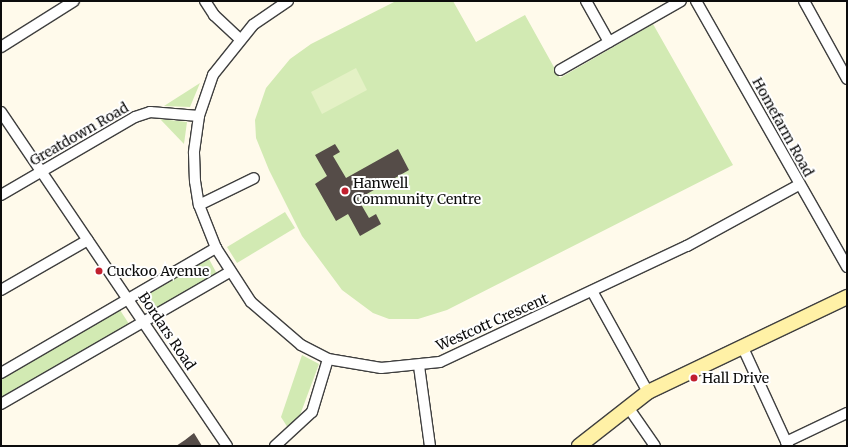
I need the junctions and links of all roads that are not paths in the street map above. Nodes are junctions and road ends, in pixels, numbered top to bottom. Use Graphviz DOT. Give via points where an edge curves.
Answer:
graph roads {
  1 [pos="74,1"];
  2 [pos="205,1"];
  3 [pos="288,1"];
  4 [pos="586,1"];
  5 [pos="681,1"];
  6 [pos="696,1"];
  7 [pos="804,1"];
  8 [pos="240,39"];
  9 [pos="609,42"];
  10 [pos="1,47"];
  11 [pos="560,70"];
  12 [pos="847,79"];
  13 [pos="1,112"];
  14 [pos="199,116"];
  15 [pos="41,172"];
  16 [pos="254,178"];
  17 [pos="799,185"];
  18 [pos="1,195"];
  19 [pos="199,205"];
  20 [pos="88,240"];
  21 [pos="216,248"];
  22 [pos="847,267"];
  23 [pos="230,272"];
  24 [pos="1,290"];
  25 [pos="592,291"];
  26 [pos="847,297"];
  27 [pos="129,299"];
  28 [pos="144,322"];
  29 [pos="743,348"];
  30 [pos="328,358"];
  31 [pos="419,366"];
  32 [pos="1,373"];
  33 [pos="648,392"];
  34 [pos="1,404"];
  35 [pos="628,407"];
  36 [pos="847,413"];
  37 [pos="787,444"];
  38 [pos="227,446"];
  39 [pos="275,446"];
  40 [pos="430,446"];
  41 [pos="579,446"];
  42 [pos="655,446"];
  1 -- 10 [label="street"];
  2 -- 8 [label="street" via="214,16"];
  3 -- 8 [label="street, Westcott Crescent" via="253,25"];
  4 -- 9 [label="street"];
  5 -- 9 [label="street"];
  6 -- 17 [label="street, Homefarm Road"];
  7 -- 12 [label="street"];
  8 -- 14 [label="street, Westcott Crescent" via="213,75"];
  9 -- 11 [label="street"];
  13 -- 15 [label="street, Bordars Road"];
  14 -- 15 [label="street, Greatdown Road" via="150,112"];
  14 -- 19 [label="street, Westcott Crescent" via="194,153"];
  15 -- 18 [label="street, Greatdown Road"];
  15 -- 20 [label="street, Bordars Road"];
  16 -- 19 [label="street"];
  17 -- 22 [label="street, Homefarm Road"];
  17 -- 25 [label="street, Westcott Crescent" via="687,246"];
  19 -- 21 [label="street, Westcott Crescent"];
  20 -- 24 [label="street"];
  20 -- 27 [label="street, Bordars Road"];
  21 -- 23 [label="street, Westcott Crescent"];
  21 -- 27 [label="street"];
  23 -- 28 [label="street"];
  23 -- 30 [label="street, Westcott Crescent" via="251,302 276,327 301,345"];
  25 -- 31 [label="street, Westcott Crescent" via="463,354"];
  25 -- 33 [label="street"];
  26 -- 29 [label="street"];
  27 -- 28 [label="street, Bordars Road"];
  27 -- 32 [label="street"];
  28 -- 34 [label="street"];
  28 -- 38 [label="street, Bordars Road"];
  29 -- 33 [label="street"];
  29 -- 37 [label="street"];
  30 -- 31 [label="street, Westcott Crescent" via="381,368"];
  30 -- 39 [label="street" via="312,412"];
  31 -- 40 [label="street"];
  33 -- 35 [label="street"];
  35 -- 41 [label="street"];
  35 -- 42 [label="street"];
  36 -- 37 [label="street"];
}
